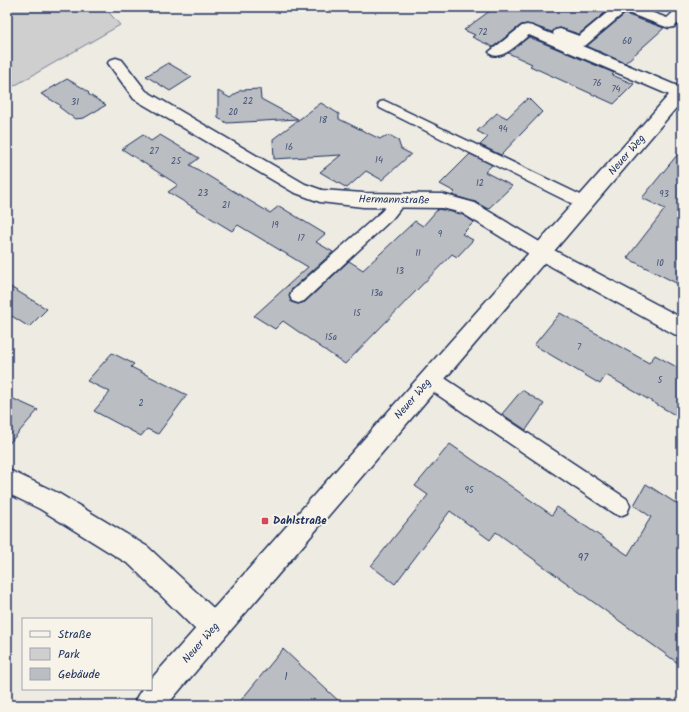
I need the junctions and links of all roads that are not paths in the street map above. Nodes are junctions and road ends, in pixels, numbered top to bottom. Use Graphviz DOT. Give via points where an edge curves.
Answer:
graph roads {
  1 [pos="623,7"];
  2 [pos="682,12"];
  3 [pos="522,17"];
  4 [pos="577,45"];
  5 [pos="497,52"];
  6 [pos="116,63"];
  7 [pos="681,92"];
  8 [pos="385,105"];
  9 [pos="399,200"];
  10 [pos="584,203"];
  11 [pos="542,252"];
  12 [pos="298,296"];
  13 [pos="682,328"];
  14 [pos="430,379"];
  15 [pos="7,481"];
  16 [pos="620,506"];
  17 [pos="214,628"];
  18 [pos="148,705"];
  1 -- 2 [label="street" via="669,24"];
  1 -- 4 [label="street"];
  3 -- 4 [label="street, Neuer Weg"];
  4 -- 5 [label="street, Neuer Weg" via="527,29"];
  4 -- 7 [label="street, Neuer Weg"];
  6 -- 9 [label="street, Hermannstraße" via="140,94 299,188 320,196"];
  7 -- 10 [label="street, Neuer Weg"];
  8 -- 10 [label="lane"];
  9 -- 11 [label="street, Hermannstraße" via="442,202 468,208"];
  9 -- 12 [label="lane" via="387,215"];
  10 -- 11 [label="street, Neuer Weg"];
  11 -- 13 [label="street, Hermannstraße"];
  11 -- 14 [label="street, Neuer Weg"];
  14 -- 16 [label="lane"];
  14 -- 17 [label="street, Neuer Weg"];
  15 -- 17 [label="street" via="49,501 139,556"];
  17 -- 18 [label="street, Neuer Weg"];
}
